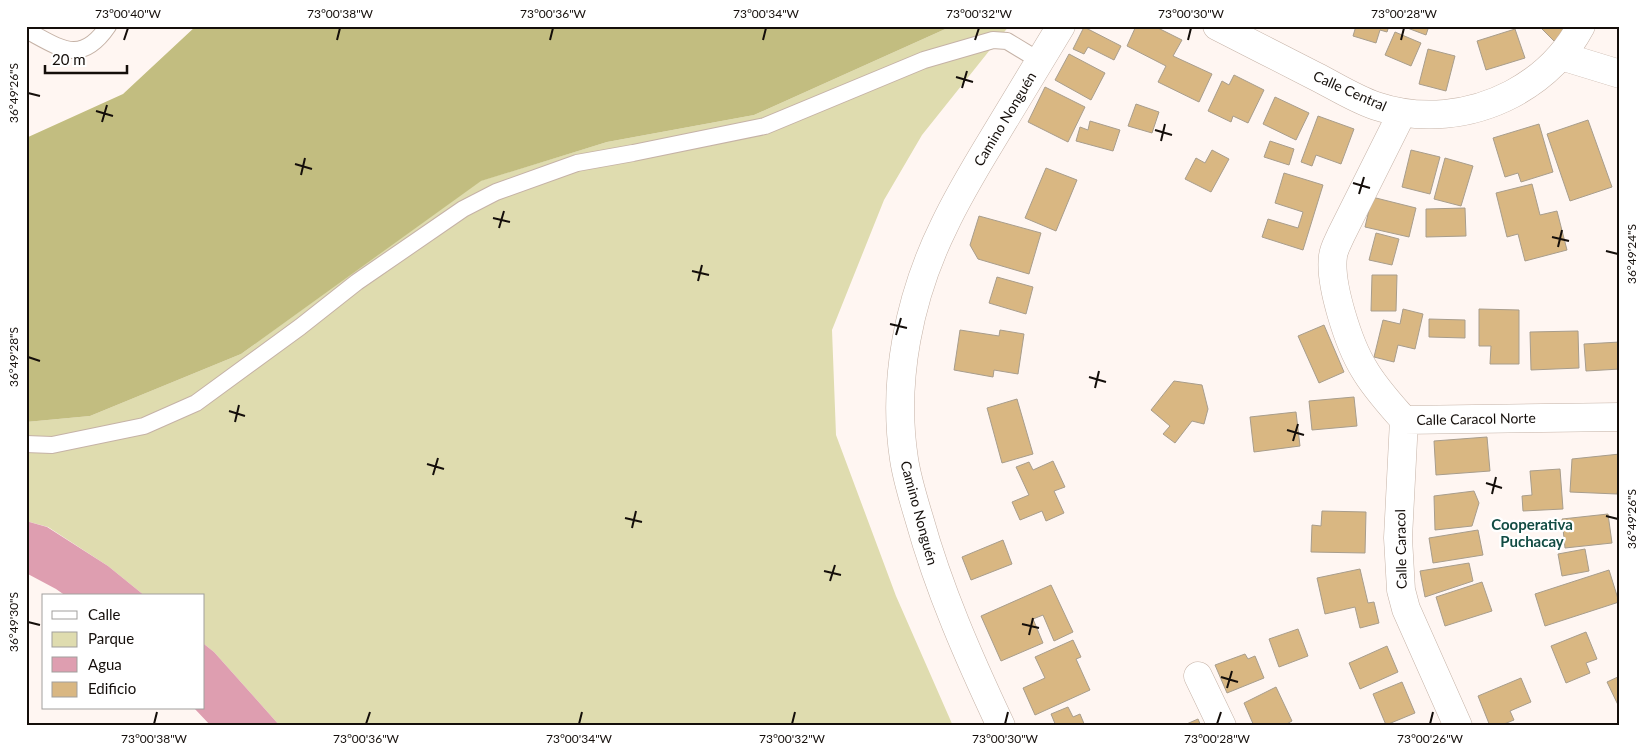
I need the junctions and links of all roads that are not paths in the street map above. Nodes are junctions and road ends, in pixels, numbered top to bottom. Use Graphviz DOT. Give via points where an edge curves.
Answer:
graph roads {
  1 [pos="1061,26"];
  2 [pos="1217,26"];
  3 [pos="1581,26"];
  4 [pos="26,30"];
  5 [pos="105,30"];
  6 [pos="1561,56"];
  7 [pos="1040,61"];
  8 [pos="1620,74"];
  9 [pos="1402,113"];
  10 [pos="1620,417"];
  11 [pos="1404,420"];
  12 [pos="26,444"];
  13 [pos="1198,676"];
  14 [pos="1001,726"];
  15 [pos="1222,726"];
  16 [pos="1458,726"];
  1 -- 7 [label="street, Camino Nonguén"];
  2 -- 9 [label="street, Calle Central" via="1360,99"];
  3 -- 6 [label="street, Calle Central"];
  4 -- 5 [label="lane" via="69,51 88,47"];
  6 -- 8 [label="street"];
  6 -- 9 [label="street, Calle Central" via="1522,88 1481,107 1441,115"];
  7 -- 12 [label="lane" via="1007,42 993,40 924,60 765,126 577,163 505,188 463,209 357,282 196,403 144,426 52,445"];
  7 -- 14 [label="street, Camino Nonguén" via="964,187 926,268 906,341 900,401 904,459 933,566"];
  9 -- 11 [label="street, Calle Caracol Norte" via="1335,246 1332,268 1349,340 1364,369"];
  10 -- 11 [label="street, Calle Caracol Norte"];
  11 -- 16 [label="street, Calle Caracol" via="1398,538 1401,590 1406,609"];
  13 -- 15 [label="street"];
}
